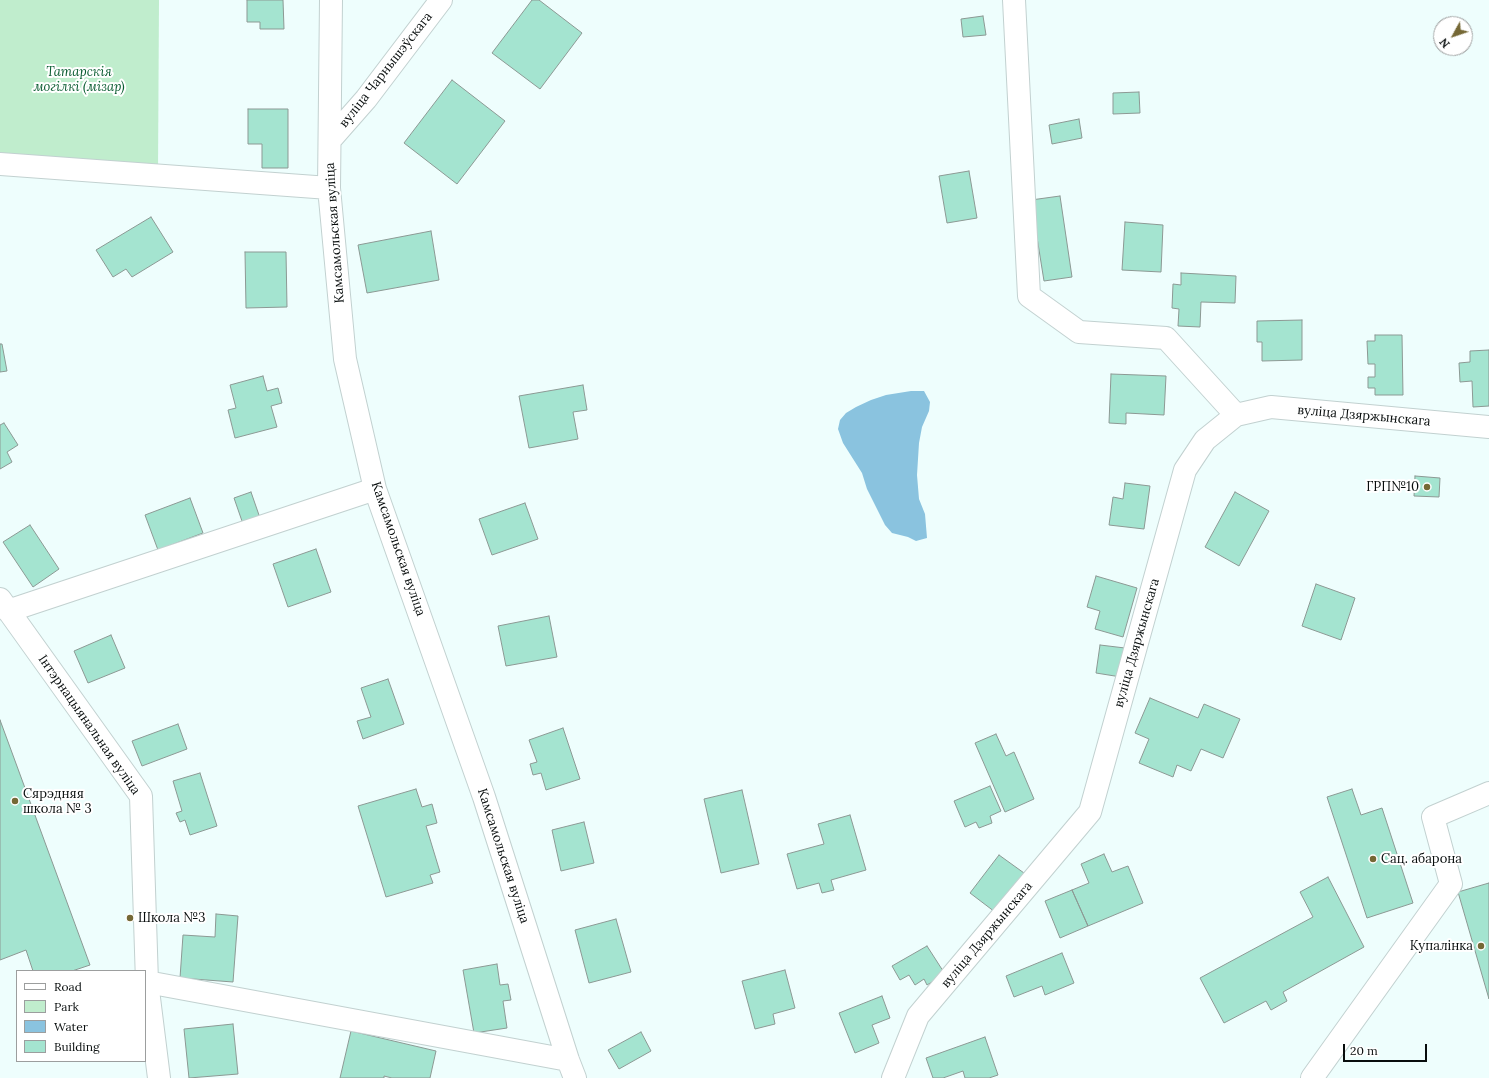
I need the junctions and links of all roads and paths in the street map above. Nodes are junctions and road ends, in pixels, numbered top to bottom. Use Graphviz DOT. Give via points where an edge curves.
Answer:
graph roads {
  1 [pos="331,0"];
  2 [pos="441,0"];
  3 [pos="1014,0"];
  4 [pos="330,140"];
  5 [pos="0,164"];
  6 [pos="329,188"];
  7 [pos="1236,415"];
  8 [pos="1489,427"];
  9 [pos="375,489"];
  10 [pos="4,605"];
  11 [pos="1489,793"];
  12 [pos="147,982"];
  13 [pos="572,1069"];
  14 [pos="159,1078"];
  15 [pos="892,1078"];
  16 [pos="1312,1078"];
  1 -- 4 [label="street, Камсамольская вуліца"];
  2 -- 4 [label="street, вуліца Чарнышэўскага" via="366,99"];
  3 -- 7 [label="street" via="1029,296 1079,332 1166,338"];
  4 -- 6 [label="street, Камсамольская вуліца"];
  5 -- 6 [label="street"];
  6 -- 9 [label="street, Камсамольская вуліца" via="345,359"];
  7 -- 8 [label="street, вуліца Дзяржынскага" via="1270,407"];
  7 -- 15 [label="street, вуліца Дзяржынскага" via="1205,440 1185,470 1090,812 918,1016"];
  9 -- 10 [label="street"];
  9 -- 13 [label="street, Камсамольская вуліца" via="484,797"];
  10 -- 12 [label="street, Інтэрнацыянальная вуліца" via="141,796"];
  11 -- 16 [label="street" via="1433,817 1451,884"];
  12 -- 13 [label="street"];
  12 -- 14 [label="street, Інтэрнацыянальная вуліца"];
}
